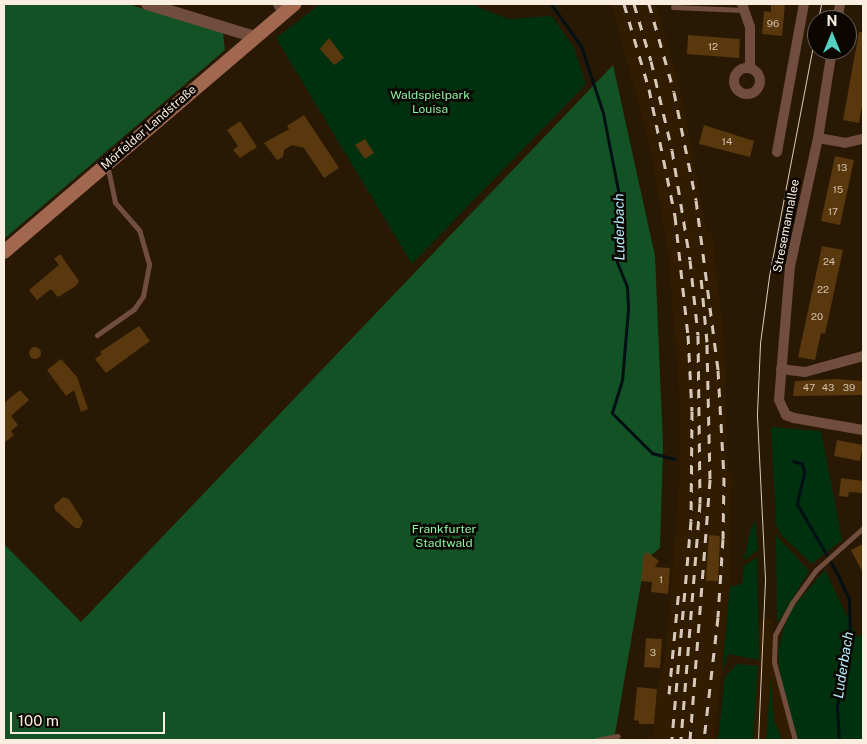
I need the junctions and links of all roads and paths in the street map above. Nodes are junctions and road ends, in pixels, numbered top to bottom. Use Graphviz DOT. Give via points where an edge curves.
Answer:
graph roads {
  1 [pos="147,4"];
  2 [pos="294,4"];
  3 [pos="804,4"];
  4 [pos="673,7"];
  5 [pos="743,7"];
  6 [pos="280,9"];
  7 [pos="255,37"];
  8 [pos="830,60"];
  9 [pos="750,68"];
  10 [pos="818,138"];
  11 [pos="863,139"];
  12 [pos="777,152"];
  13 [pos="107,165"];
  14 [pos="4,252"];
  15 [pos="97,335"];
  16 [pos="863,356"];
  17 [pos="781,369"];
  18 [pos="863,430"];
  19 [pos="863,528"];
  20 [pos="617,738"];
  21 [pos="597,740"];
  22 [pos="795,740"];
  1 -- 7 [label="street"];
  2 -- 6 [label="main road, Mörfelder Landstraße"];
  3 -- 12 [label="street"];
  4 -- 5 [label="lane"];
  5 -- 9 [label="street" via="752,49"];
  6 -- 7 [label="main road, Mörfelder Landstraße"];
  7 -- 13 [label="main road, Mörfelder Landstraße"];
  8 -- 10 [label="street, Stresemannallee"];
  10 -- 11 [label="street" via="845,143"];
  10 -- 17 [label="street, Stresemannallee" via="790,266"];
  13 -- 14 [label="main road, Mörfelder Landstraße"];
  13 -- 15 [label="lane" via="115,202 139,230 149,264 143,296 134,309"];
  16 -- 17 [label="street" via="806,372"];
  17 -- 18 [label="street, Stresemannallee" via="782,409 794,418"];
  19 -- 22 [label="lane" via="816,570 774,635 774,662"];
  20 -- 21 [label="lane"];
}
